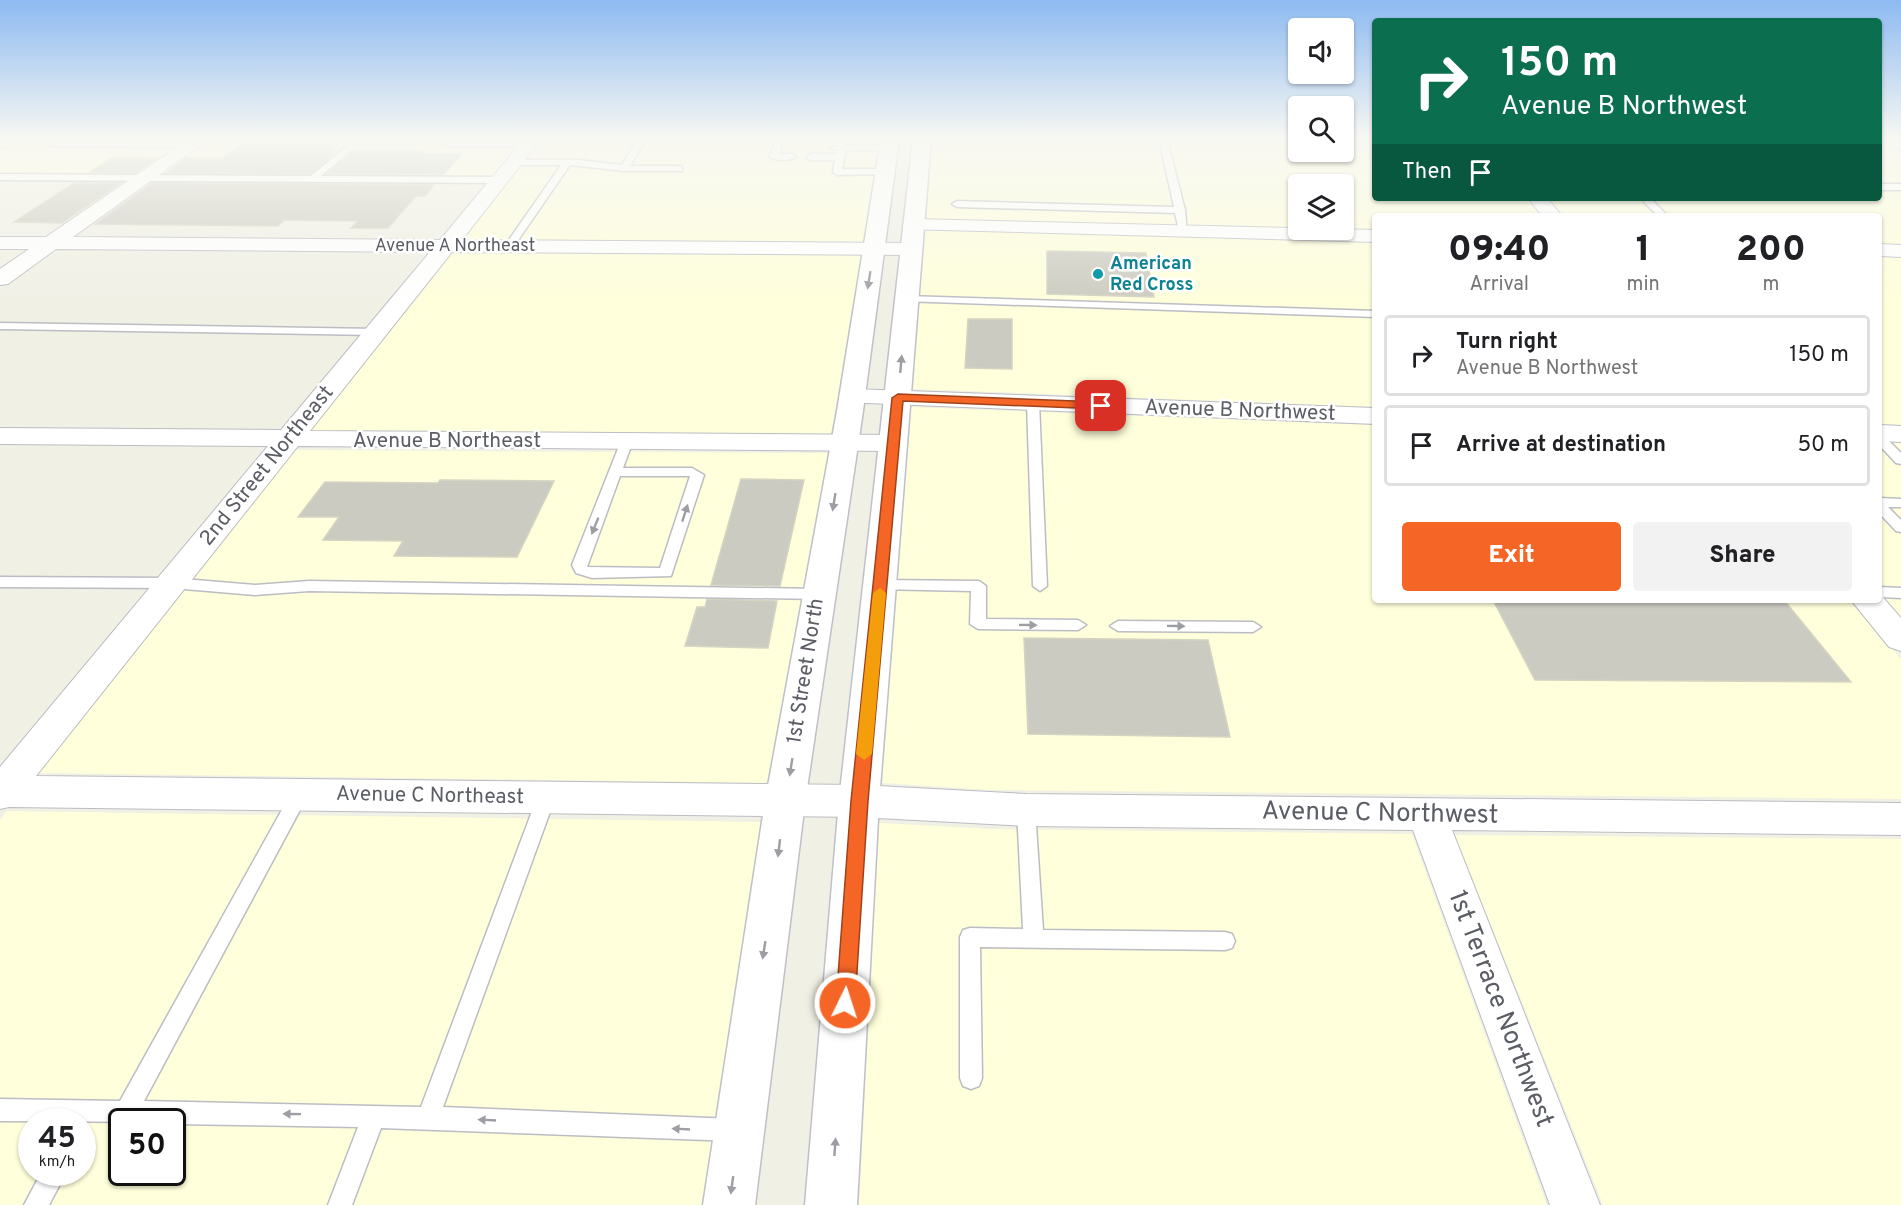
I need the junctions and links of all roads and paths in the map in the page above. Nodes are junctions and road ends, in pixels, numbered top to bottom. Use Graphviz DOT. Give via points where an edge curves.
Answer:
graph roads {
  1 [pos="119,195"];
  2 [pos="487,195"];
  3 [pos="545,195"];
  4 [pos="882,195"];
  5 [pos="917,195"];
  6 [pos="1176,195"];
  7 [pos="1540,201"];
  8 [pos="1648,201"];
  9 [pos="957,204"];
  10 [pos="1180,210"];
  11 [pos="1550,213"];
  12 [pos="1660,213"];
  13 [pos="914,225"];
  14 [pos="1184,231"];
  15 [pos="1372,236"];
  16 [pos="0,243"];
  17 [pos="50,244"];
  18 [pos="446,246"];
  19 [pos="509,247"];
  20 [pos="874,249"];
  21 [pos="911,249"];
  22 [pos="1882,250"];
  23 [pos="1901,251"];
  24 [pos="0,279"];
  25 [pos="906,299"];
  26 [pos="1372,314"];
  27 [pos="0,327"];
  28 [pos="376,332"];
  29 [pos="852,397"];
  30 [pos="898,398"];
  31 [pos="1033,403"];
  32 [pos="1372,416"];
  33 [pos="1882,433"];
  34 [pos="1901,434"];
  35 [pos="0,436"];
  36 [pos="288,440"];
  37 [pos="627,441"];
  38 [pos="1882,441"];
  39 [pos="894,443"];
  40 [pos="844,444"];
  41 [pos="1901,460"];
  42 [pos="616,472"];
  43 [pos="1901,503"];
  44 [pos="1882,504"];
  45 [pos="1882,506"];
  46 [pos="1901,528"];
  47 [pos="0,582"];
  48 [pos="172,584"];
  49 [pos="880,585"];
  50 [pos="1040,586"];
  51 [pos="1882,592"];
  52 [pos="1901,593"];
  53 [pos="819,594"];
  54 [pos="1870,603"];
  55 [pos="1078,625"];
  56 [pos="1118,626"];
  57 [pos="1253,627"];
  58 [pos="1901,639"];
  59 [pos="1,792"];
  60 [pos="299,795"];
  61 [pos="546,798"];
  62 [pos="860,801"];
  63 [pos="785,802"];
  64 [pos="1026,810"];
  65 [pos="1426,814"];
  66 [pos="1901,819"];
  67 [pos="1034,939"];
  68 [pos="1225,941"];
  69 [pos="971,1078"];
  70 [pos="128,1108"];
  71 [pos="0,1110"];
  72 [pos="18,1111"];
  73 [pos="186,1111"];
  74 [pos="374,1116"];
  75 [pos="428,1118"];
  76 [pos="740,1130"];
  77 [pos="47,1186"];
  78 [pos="36,1205"];
  79 [pos="340,1205"];
  80 [pos="729,1205"];
  81 [pos="831,1205"];
  82 [pos="1575,1205"];
  1 -- 17 [label="street"];
  2 -- 18 [label="street, 2nd Street Northeast"];
  3 -- 19 [label="lane"];
  4 -- 20 [label="main road, 1st Street North"];
  5 -- 13 [label="main road"];
  6 -- 10 [label="lane"];
  7 -- 11 [label="street"];
  8 -- 12 [label="lane"];
  9 -- 10 [label="lane"];
  10 -- 14 [label="lane"];
  13 -- 14 [label="street"];
  13 -- 21 [label="main road"];
  14 -- 15 [label="street"];
  16 -- 17 [label="street, Avenue A Northeast"];
  17 -- 18 [label="street, Avenue A Northeast"];
  17 -- 24 [label="street"];
  18 -- 19 [label="street, Avenue A Northeast"];
  18 -- 28 [label="street, 2nd Street Northeast"];
  19 -- 20 [label="street, Avenue A Northeast"];
  20 -- 21 [label="street, Avenue A Northeast"];
  20 -- 29 [label="main road, 1st Street North, one-way"];
  21 -- 25 [label="main road"];
  22 -- 23 [label="street"];
  25 -- 26 [label="lane"];
  30 -- 25 [label="main road, one-way"];
  27 -- 28 [label="lane"];
  28 -- 36 [label="street, 2nd Street Northeast"];
  29 -- 30 [label="street, Avenue B Northwest"];
  29 -- 40 [label="main road, 1st Street North"];
  30 -- 31 [label="street, Avenue B Northwest"];
  30 -- 39 [label="main road"];
  31 -- 32 [label="street, Avenue B Northwest"];
  31 -- 50 [label="lane"];
  33 -- 34 [label="street"];
  35 -- 36 [label="street, Avenue B Northeast"];
  36 -- 37 [label="street, Avenue B Northeast"];
  36 -- 48 [label="street, 2nd Street Northeast"];
  37 -- 40 [label="street, Avenue B Northeast"];
  37 -- 42 [label="lane"];
  38 -- 41 [label="lane"];
  39 -- 40 [label="street, Avenue B Northeast"];
  39 -- 49 [label="main road"];
  40 -- 53 [label="main road, 1st Street North, one-way"];
  42 -- 42 [label="lane, one-way" via="579,565 581,570 666,573 697,475"];
  43 -- 44 [label="lane"];
  45 -- 46 [label="lane"];
  47 -- 48 [label="lane"];
  48 -- 53 [label="lane" via="255,590 309,586"];
  48 -- 59 [label="street, 2nd Street Northeast"];
  49 -- 55 [label="lane, one-way" via="979,586 978,624"];
  49 -- 62 [label="main road"];
  51 -- 52 [label="lane"];
  53 -- 63 [label="main road, 1st Street North, one-way"];
  54 -- 58 [label="street"];
  56 -- 57 [label="lane, one-way"];
  59 -- 60 [label="street, Avenue C Northeast"];
  60 -- 61 [label="street, Avenue C Northeast"];
  60 -- 70 [label="lane"];
  61 -- 63 [label="street, Avenue C Northeast"];
  61 -- 75 [label="lane"];
  62 -- 63 [label="street, Avenue C Northeast"];
  62 -- 64 [label="street, Avenue C Northwest"];
  81 -- 62 [label="main road, one-way"];
  63 -- 76 [label="main road, 1st Street North, one-way"];
  64 -- 65 [label="street, Avenue C Northwest"];
  64 -- 67 [label="lane"];
  65 -- 66 [label="street, Avenue C Northwest"];
  65 -- 82 [label="street, 1st Terrace Northwest"];
  67 -- 68 [label="lane"];
  67 -- 69 [label="lane" via="970,937"];
  71 -- 72 [label="lane"];
  74 -- 73 [label="lane, one-way"];
  74 -- 75 [label="lane"];
  74 -- 79 [label="lane"];
  76 -- 75 [label="lane, one-way"];
  76 -- 80 [label="main road, 1st Street North, one-way"];
  77 -- 78 [label="lane"];
}
